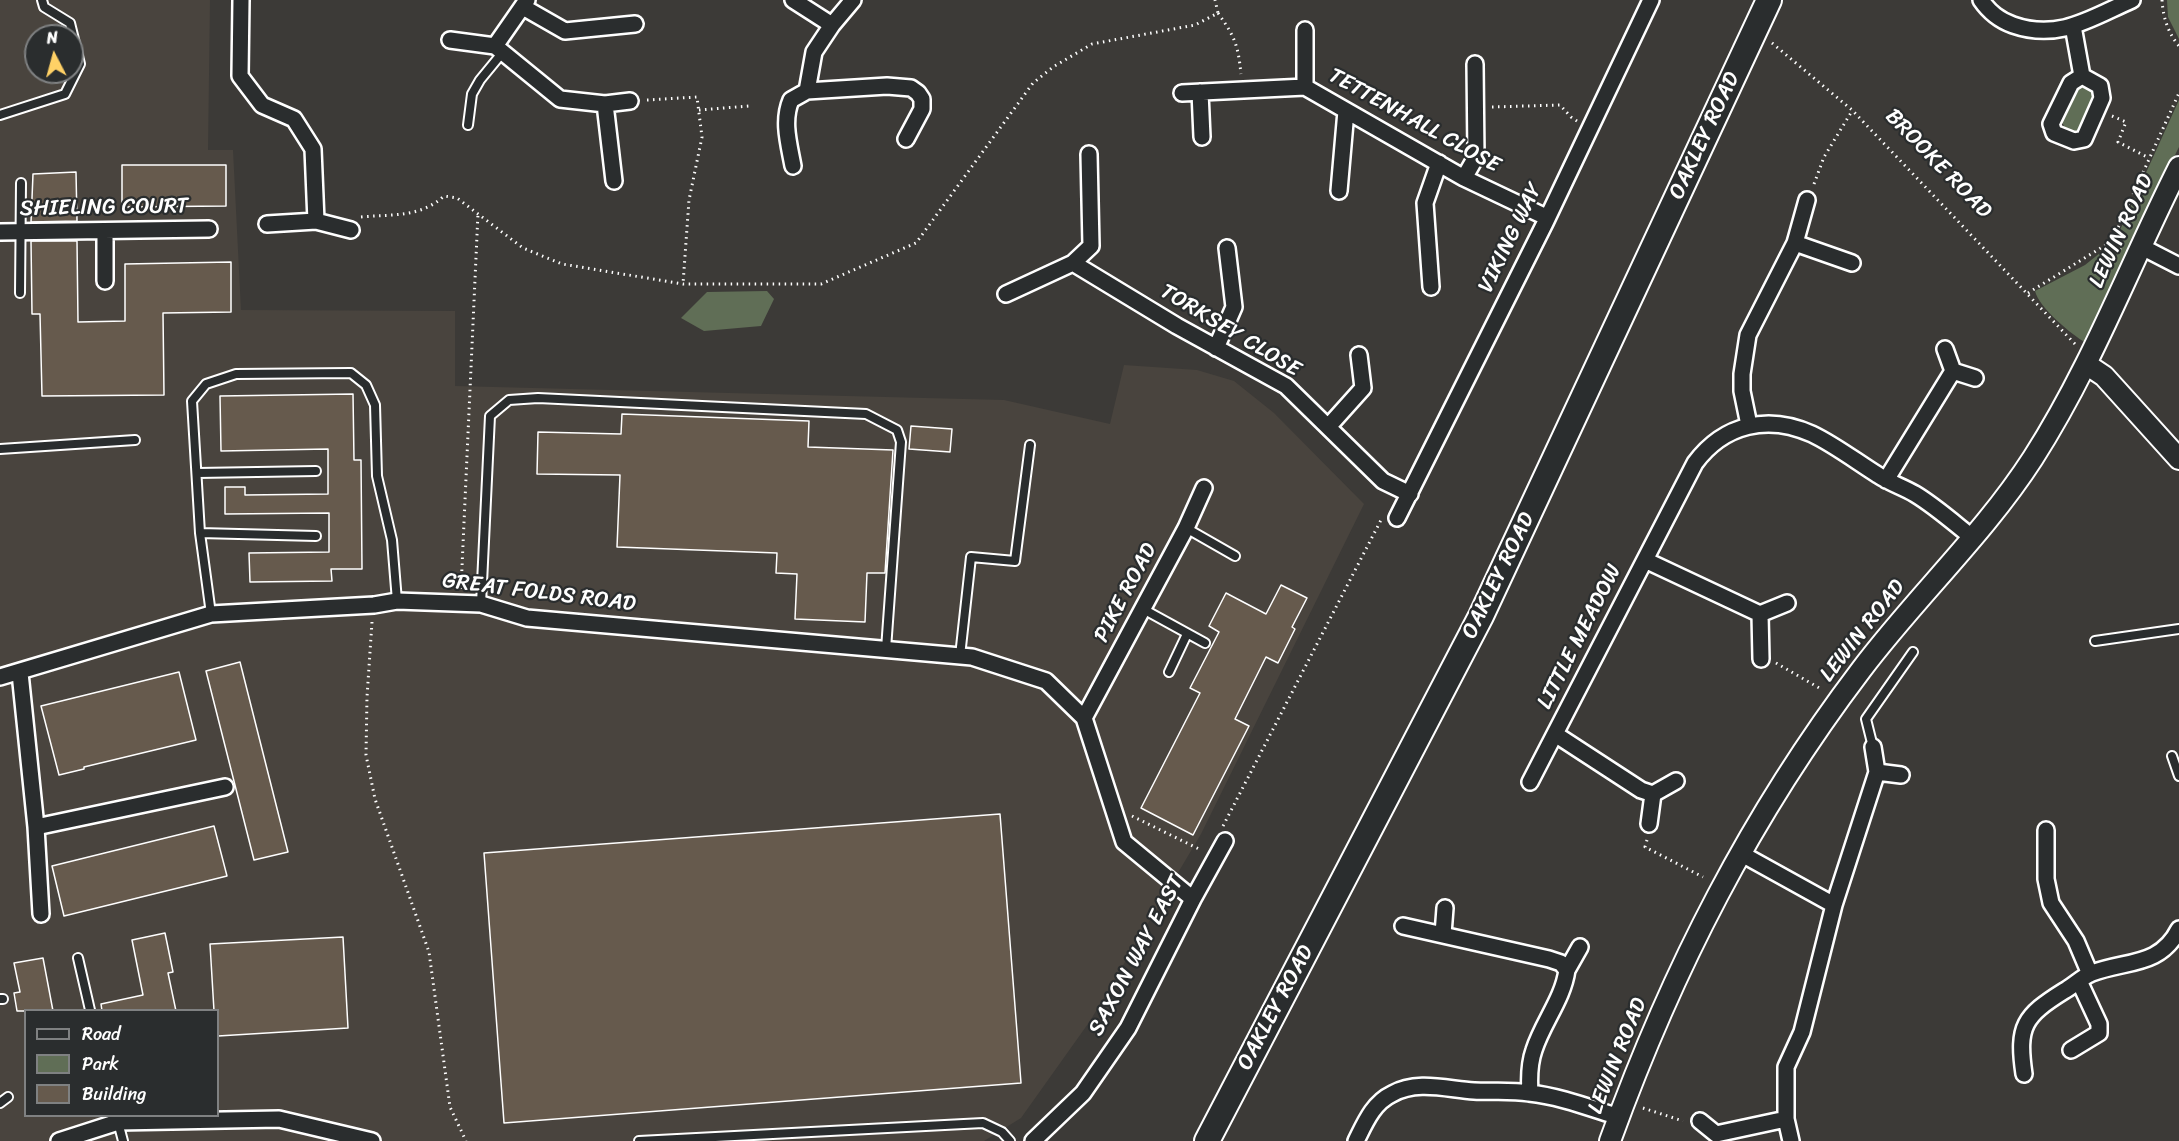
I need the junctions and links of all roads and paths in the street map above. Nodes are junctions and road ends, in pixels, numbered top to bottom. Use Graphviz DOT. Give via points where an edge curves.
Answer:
graph roads {
  1 [pos="42,0"];
  2 [pos="241,0"];
  3 [pos="793,0"];
  4 [pos="853,0"];
  5 [pos="1215,0"];
  6 [pos="1651,0"];
  7 [pos="1769,0"];
  8 [pos="1982,0"];
  9 [pos="2132,0"];
  10 [pos="2162,0"];
  11 [pos="525,3"];
  12 [pos="1218,13"];
  13 [pos="635,24"];
  14 [pos="832,25"];
  15 [pos="2073,26"];
  16 [pos="1755,28"];
  17 [pos="1305,30"];
  18 [pos="450,40"];
  19 [pos="2179,46"];
  20 [pos="499,49"];
  21 [pos="1475,64"];
  22 [pos="2082,76"];
  23 [pos="1305,87"];
  24 [pos="1242,90"];
  25 [pos="807,91"];
  26 [pos="1200,92"];
  27 [pos="1182,93"];
  28 [pos="2179,93"];
  29 [pos="630,102"];
  30 [pos="605,104"];
  31 [pos="749,106"];
  32 [pos="1475,108"];
  33 [pos="699,110"];
  34 [pos="1852,110"];
  35 [pos="2097,110"];
  36 [pos="1346,111"];
  37 [pos="0,115"];
  38 [pos="468,125"];
  39 [pos="1589,127"];
  40 [pos="1202,138"];
  41 [pos="906,139"];
  42 [pos="1089,154"];
  43 [pos="2149,158"];
  44 [pos="1438,163"];
  45 [pos="794,166"];
  46 [pos="2179,167"];
  47 [pos="1464,177"];
  48 [pos="614,181"];
  49 [pos="21,183"];
  50 [pos="1339,191"];
  51 [pos="1807,200"];
  52 [pos="478,213"];
  53 [pos="1546,217"];
  54 [pos="316,221"];
  55 [pos="267,224"];
  56 [pos="209,229"];
  57 [pos="351,230"];
  58 [pos="105,231"];
  59 [pos="0,232"];
  60 [pos="20,232"];
  61 [pos="1795,243"];
  62 [pos="2109,244"];
  63 [pos="1227,248"];
  64 [pos="2133,249"];
  65 [pos="1852,263"];
  66 [pos="1073,264"];
  67 [pos="2179,266"];
  68 [pos="105,281"];
  69 [pos="683,284"];
  70 [pos="1431,286"];
  71 [pos="20,293"];
  72 [pos="2028,293"];
  73 [pos="1006,294"];
  74 [pos="2075,344"];
  75 [pos="1216,348"];
  76 [pos="1945,350"];
  77 [pos="1359,355"];
  78 [pos="2086,364"];
  79 [pos="1953,371"];
  80 [pos="1975,378"];
  81 [pos="1749,425"];
  82 [pos="1328,427"];
  83 [pos="135,440"];
  84 [pos="1030,445"];
  85 [pos="0,449"];
  86 [pos="2179,459"];
  87 [pos="316,471"];
  88 [pos="198,473"];
  89 [pos="1886,480"];
  90 [pos="1204,488"];
  91 [pos="1410,494"];
  92 [pos="1397,518"];
  93 [pos="1186,528"];
  94 [pos="200,533"];
  95 [pos="316,536"];
  96 [pos="1973,538"];
  97 [pos="1235,556"];
  98 [pos="1645,560"];
  99 [pos="397,601"];
  100 [pos="1787,603"];
  101 [pos="460,604"];
  102 [pos="481,604"];
  103 [pos="374,605"];
  104 [pos="1143,609"];
  105 [pos="211,614"];
  106 [pos="1760,614"];
  107 [pos="2179,629"];
  108 [pos="1187,634"];
  109 [pos="2095,641"];
  110 [pos="1205,643"];
  111 [pos="886,650"];
  112 [pos="1913,652"];
  113 [pos="966,656"];
  114 [pos="1761,659"];
  115 [pos="1169,672"];
  116 [pos="20,673"];
  117 [pos="0,677"];
  118 [pos="1821,689"];
  119 [pos="1084,718"];
  120 [pos="1555,734"];
  121 [pos="1873,747"];
  122 [pos="2172,756"];
  123 [pos="1877,772"];
  124 [pos="1901,775"];
  125 [pos="2179,776"];
  126 [pos="1530,782"];
  127 [pos="1676,782"];
  128 [pos="225,787"];
  129 [pos="1653,794"];
  130 [pos="1117,819"];
  131 [pos="1649,824"];
  132 [pos="36,827"];
  133 [pos="2046,830"];
  134 [pos="1223,837"];
  135 [pos="1740,853"];
  136 [pos="1216,858"];
  137 [pos="1703,878"];
  138 [pos="1193,899"];
  139 [pos="1834,905"];
  140 [pos="1445,908"];
  141 [pos="41,914"];
  142 [pos="1403,926"];
  143 [pos="2178,932"];
  144 [pos="1443,934"];
  145 [pos="1580,947"];
  146 [pos="78,958"];
  147 [pos="1567,970"];
  148 [pos="2085,978"];
  149 [pos="90,1009"];
  150 [pos="2071,1050"];
  151 [pos="2024,1074"];
  152 [pos="1530,1093"];
  153 [pos="8,1097"];
  154 [pos="0,1103"];
  155 [pos="1643,1108"];
  156 [pos="1619,1117"];
  157 [pos="1786,1119"];
  158 [pos="113,1120"];
  159 [pos="1700,1120"];
  160 [pos="818,1131"];
  161 [pos="1715,1137"];
  162 [pos="728,1139"];
  163 [pos="59,1141"];
  164 [pos="123,1141"];
  165 [pos="372,1141"];
  166 [pos="466,1141"];
  167 [pos="639,1141"];
  168 [pos="818,1141"];
  169 [pos="1010,1141"];
  170 [pos="1033,1141"];
  171 [pos="1207,1141"];
  172 [pos="1356,1141"];
  173 [pos="1610,1141"];
  174 [pos="1791,1141"];
  1 -- 37 [label="lane" via="44,7 70,22 80,64 65,94"];
  2 -- 54 [label="street" via="240,76 262,105 294,119 313,149"];
  3 -- 14 [label="street"];
  4 -- 14 [label="street"];
  5 -- 12 [label="path"];
  6 -- 39 [label="street, VIKING WAY"];
  7 -- 16 [label="main road, OAKLEY ROAD"];
  8 -- 15 [label="street" via="1994,16 2023,28 2043,32"];
  9 -- 15 [label="street"];
  10 -- 19 [label="path" via="2171,35"];
  11 -- 13 [label="street" via="565,31"];
  11 -- 20 [label="street"];
  12 -- 24 [label="path" via="1238,48"];
  12 -- 69 [label="path" via="1195,25 1092,44 1053,67 1033,83 916,243 821,284"];
  14 -- 25 [label="street" via="814,52"];
  15 -- 22 [label="street"];
  16 -- 34 [label="path, BROOKE ROAD"];
  16 -- 171 [label="main road, OAKLEY ROAD" via="1481,616"];
  17 -- 23 [label="street"];
  18 -- 20 [label="street"];
  20 -- 30 [label="street" via="560,99"];
  20 -- 38 [label="lane" via="472,94"];
  21 -- 32 [label="street"];
  22 -- 35 [label="street" via="2100,86 2102,98"];
  22 -- 35 [label="street" via="2071,83 2051,124 2054,133 2074,141 2084,139"];
  23 -- 24 [label="street, TETTENHALL CLOSE"];
  23 -- 36 [label="street, TETTENHALL CLOSE"];
  24 -- 26 [label="street, TETTENHALL CLOSE"];
  25 -- 41 [label="street" via="911,88 922,99 922,109"];
  25 -- 45 [label="street" via="791,100 787,108 786,129"];
  26 -- 27 [label="street, TETTENHALL CLOSE"];
  26 -- 40 [label="street"];
  28 -- 43 [label="path"];
  29 -- 30 [label="street"];
  29 -- 33 [label="path" via="697,96"];
  30 -- 48 [label="street"];
  31 -- 33 [label="path"];
  32 -- 39 [label="path" via="1560,105"];
  32 -- 47 [label="street" via="1476,157"];
  33 -- 69 [label="path" via="702,137 689,200"];
  34 -- 51 [label="path" via="1824,157"];
  34 -- 72 [label="path, BROOKE ROAD"];
  35 -- 43 [label="path" via="2126,122 2118,142"];
  36 -- 44 [label="street, TETTENHALL CLOSE"];
  36 -- 50 [label="street"];
  39 -- 53 [label="street, VIKING WAY"];
  42 -- 66 [label="street" via="1091,246"];
  43 -- 62 [label="path"];
  44 -- 47 [label="street, TETTENHALL CLOSE"];
  44 -- 70 [label="street" via="1425,203"];
  46 -- 64 [label="street, LEWIN ROAD"];
  47 -- 53 [label="street, TETTENHALL CLOSE"];
  49 -- 60 [label="lane"];
  51 -- 61 [label="street"];
  52 -- 57 [label="path" via="457,198 444,196 420,212 356,217 358,229"];
  52 -- 69 [label="path" via="523,248 562,264"];
  52 -- 101 [label="path"];
  53 -- 91 [label="street, VIKING WAY"];
  54 -- 55 [label="street"];
  54 -- 57 [label="street"];
  56 -- 58 [label="street, SHIELING COURT"];
  58 -- 60 [label="street, SHIELING COURT"];
  58 -- 68 [label="street"];
  59 -- 60 [label="street, SHIELING COURT"];
  60 -- 71 [label="lane"];
  61 -- 65 [label="street"];
  61 -- 81 [label="street" via="1748,335 1742,391"];
  62 -- 64 [label="path"];
  62 -- 72 [label="path"];
  63 -- 75 [label="street" via="1234,307"];
  64 -- 67 [label="street"];
  64 -- 78 [label="street, LEWIN ROAD"];
  66 -- 73 [label="street"];
  66 -- 75 [label="street, TORKSEY CLOSE"];
  72 -- 74 [label="path, BROOKE ROAD"];
  75 -- 82 [label="street, TORKSEY CLOSE" via="1286,386"];
  76 -- 79 [label="street"];
  77 -- 82 [label="street" via="1363,388"];
  78 -- 86 [label="street" via="2104,376"];
  78 -- 96 [label="street, LEWIN ROAD" via="2033,458"];
  79 -- 80 [label="street"];
  79 -- 89 [label="street"];
  81 -- 89 [label="street, LITTLE MEADOW" via="1783,425 1814,435"];
  81 -- 98 [label="street, LITTLE MEADOW" via="1705,449"];
  82 -- 91 [label="street, TORKSEY CLOSE" via="1383,481"];
  83 -- 85 [label="lane"];
  84 -- 113 [label="lane" via="1015,561 971,557"];
  87 -- 88 [label="lane"];
  88 -- 94 [label="lane"];
  88 -- 99 [label="lane" via="192,401 206,384 236,374 351,373 366,385 375,405 377,476 392,540"];
  89 -- 96 [label="street, LITTLE MEADOW" via="1915,494"];
  90 -- 93 [label="street, PIKE ROAD"];
  91 -- 92 [label="street, VIKING WAY"];
  92 -- 134 [label="path" via="1386,509"];
  93 -- 97 [label="lane"];
  93 -- 104 [label="street, PIKE ROAD"];
  94 -- 95 [label="lane"];
  94 -- 105 [label="lane"];
  96 -- 135 [label="street, LEWIN ROAD" via="1862,668 1786,777"];
  98 -- 106 [label="street, LITTLE MEADOW"];
  98 -- 120 [label="street, LITTLE MEADOW"];
  99 -- 101 [label="street, GREAT FOLDS ROAD"];
  99 -- 103 [label="street, GREAT FOLDS ROAD"];
  100 -- 106 [label="street"];
  101 -- 102 [label="street, GREAT FOLDS ROAD"];
  102 -- 111 [label="street, GREAT FOLDS ROAD" via="528,618"];
  102 -- 111 [label="lane" via="490,416 509,400 538,398 866,414 897,430 901,442"];
  103 -- 105 [label="street, GREAT FOLDS ROAD"];
  103 -- 166 [label="path" via="366,755 375,799 429,952 450,1107"];
  104 -- 108 [label="lane"];
  104 -- 119 [label="street, PIKE ROAD"];
  105 -- 116 [label="street, GREAT FOLDS ROAD"];
  106 -- 114 [label="street"];
  107 -- 109 [label="lane"];
  108 -- 110 [label="lane"];
  108 -- 115 [label="lane"];
  111 -- 113 [label="street, GREAT FOLDS ROAD"];
  112 -- 121 [label="lane" via="1866,719"];
  113 -- 119 [label="street, GREAT FOLDS ROAD" via="1046,681"];
  114 -- 118 [label="path" via="1774,661"];
  116 -- 117 [label="street, GREAT FOLDS ROAD"];
  116 -- 132 [label="street"];
  119 -- 130 [label="street"];
  120 -- 126 [label="street, LITTLE MEADOW"];
  120 -- 129 [label="street, LITTLE MEADOW"];
  121 -- 123 [label="street"];
  122 -- 125 [label="lane"];
  123 -- 124 [label="street"];
  123 -- 139 [label="street"];
  127 -- 129 [label="street"];
  128 -- 132 [label="street"];
  129 -- 131 [label="street"];
  130 -- 136 [label="path" via="1133,816"];
  130 -- 138 [label="street" via="1124,842"];
  131 -- 137 [label="path" via="1652,825 1645,847"];
  132 -- 141 [label="street"];
  133 -- 148 [label="street" via="2046,879 2051,903 2076,941"];
  134 -- 136 [label="street, SAXON WAY EAST"];
  135 -- 139 [label="street"];
  135 -- 156 [label="street, LEWIN ROAD" via="1675,979"];
  136 -- 138 [label="street, SAXON WAY EAST"];
  138 -- 170 [label="street, SAXON WAY EAST" via="1128,1028 1083,1092"];
  139 -- 157 [label="street" via="1802,1032 1786,1067"];
  140 -- 144 [label="street"];
  142 -- 144 [label="street"];
  143 -- 148 [label="street" via="2172,943 2155,955"];
  144 -- 147 [label="street" via="1549,959"];
  145 -- 147 [label="street"];
  146 -- 149 [label="lane"];
  147 -- 152 [label="street" via="1563,989 1534,1048"];
  148 -- 150 [label="street" via="2099,1033"];
  148 -- 151 [label="street" via="2031,1015 2022,1031"];
  152 -- 156 [label="street"];
  152 -- 172 [label="street" via="1433,1086 1402,1089 1374,1108"];
  153 -- 154 [label="lane"];
  155 -- 159 [label="path" via="1689,1123"];
  156 -- 173 [label="street, LEWIN ROAD"];
  157 -- 161 [label="street"];
  157 -- 174 [label="street"];
  158 -- 163 [label="street"];
  158 -- 164 [label="lane"];
  158 -- 165 [label="street" via="279,1119"];
  159 -- 161 [label="street"];
  160 -- 162 [label="lane"];
  160 -- 168 [label="lane"];
  160 -- 169 [label="lane" via="983,1123 1002,1132"];
  162 -- 167 [label="lane"];
}
